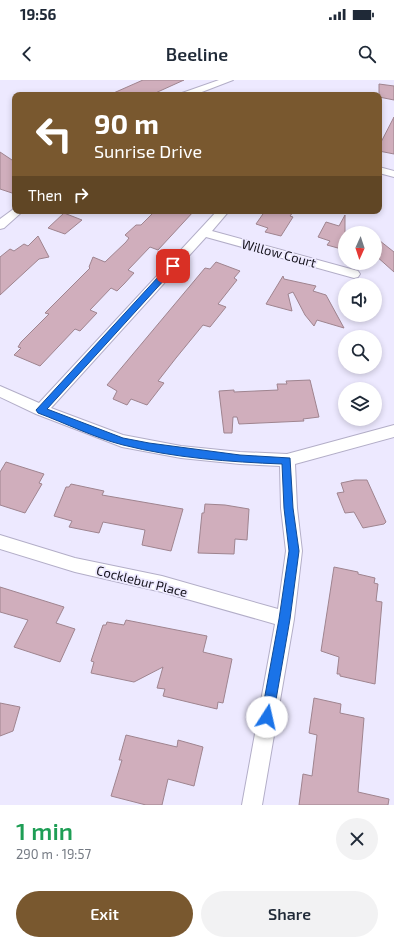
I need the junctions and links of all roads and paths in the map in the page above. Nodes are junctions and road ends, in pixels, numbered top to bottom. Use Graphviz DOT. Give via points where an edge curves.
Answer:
graph roads {
  1 [pos="228,80"];
  2 [pos="197,92"];
  3 [pos="382,171"];
  4 [pos="394,174"];
  5 [pos="13,214"];
  6 [pos="220,214"];
  7 [pos="0,225"];
  8 [pos="203,232"];
  9 [pos="354,274"];
  10 [pos="0,391"];
  11 [pos="41,410"];
  12 [pos="394,431"];
  13 [pos="287,460"];
  14 [pos="0,542"];
  15 [pos="285,619"];
  16 [pos="252,805"];
  1 -- 2 [label="street"];
  3 -- 4 [label="street"];
  5 -- 7 [label="street"];
  6 -- 8 [label="street"];
  8 -- 9 [label="street, Willow Court"];
  8 -- 11 [label="street"];
  10 -- 11 [label="street"];
  11 -- 13 [label="street" via="122,441 181,452"];
  12 -- 13 [label="street"];
  13 -- 15 [label="street" via="288,508 294,551"];
  14 -- 15 [label="street, Cocklebur Place" via="75,565 162,584"];
  15 -- 16 [label="street"];
}
